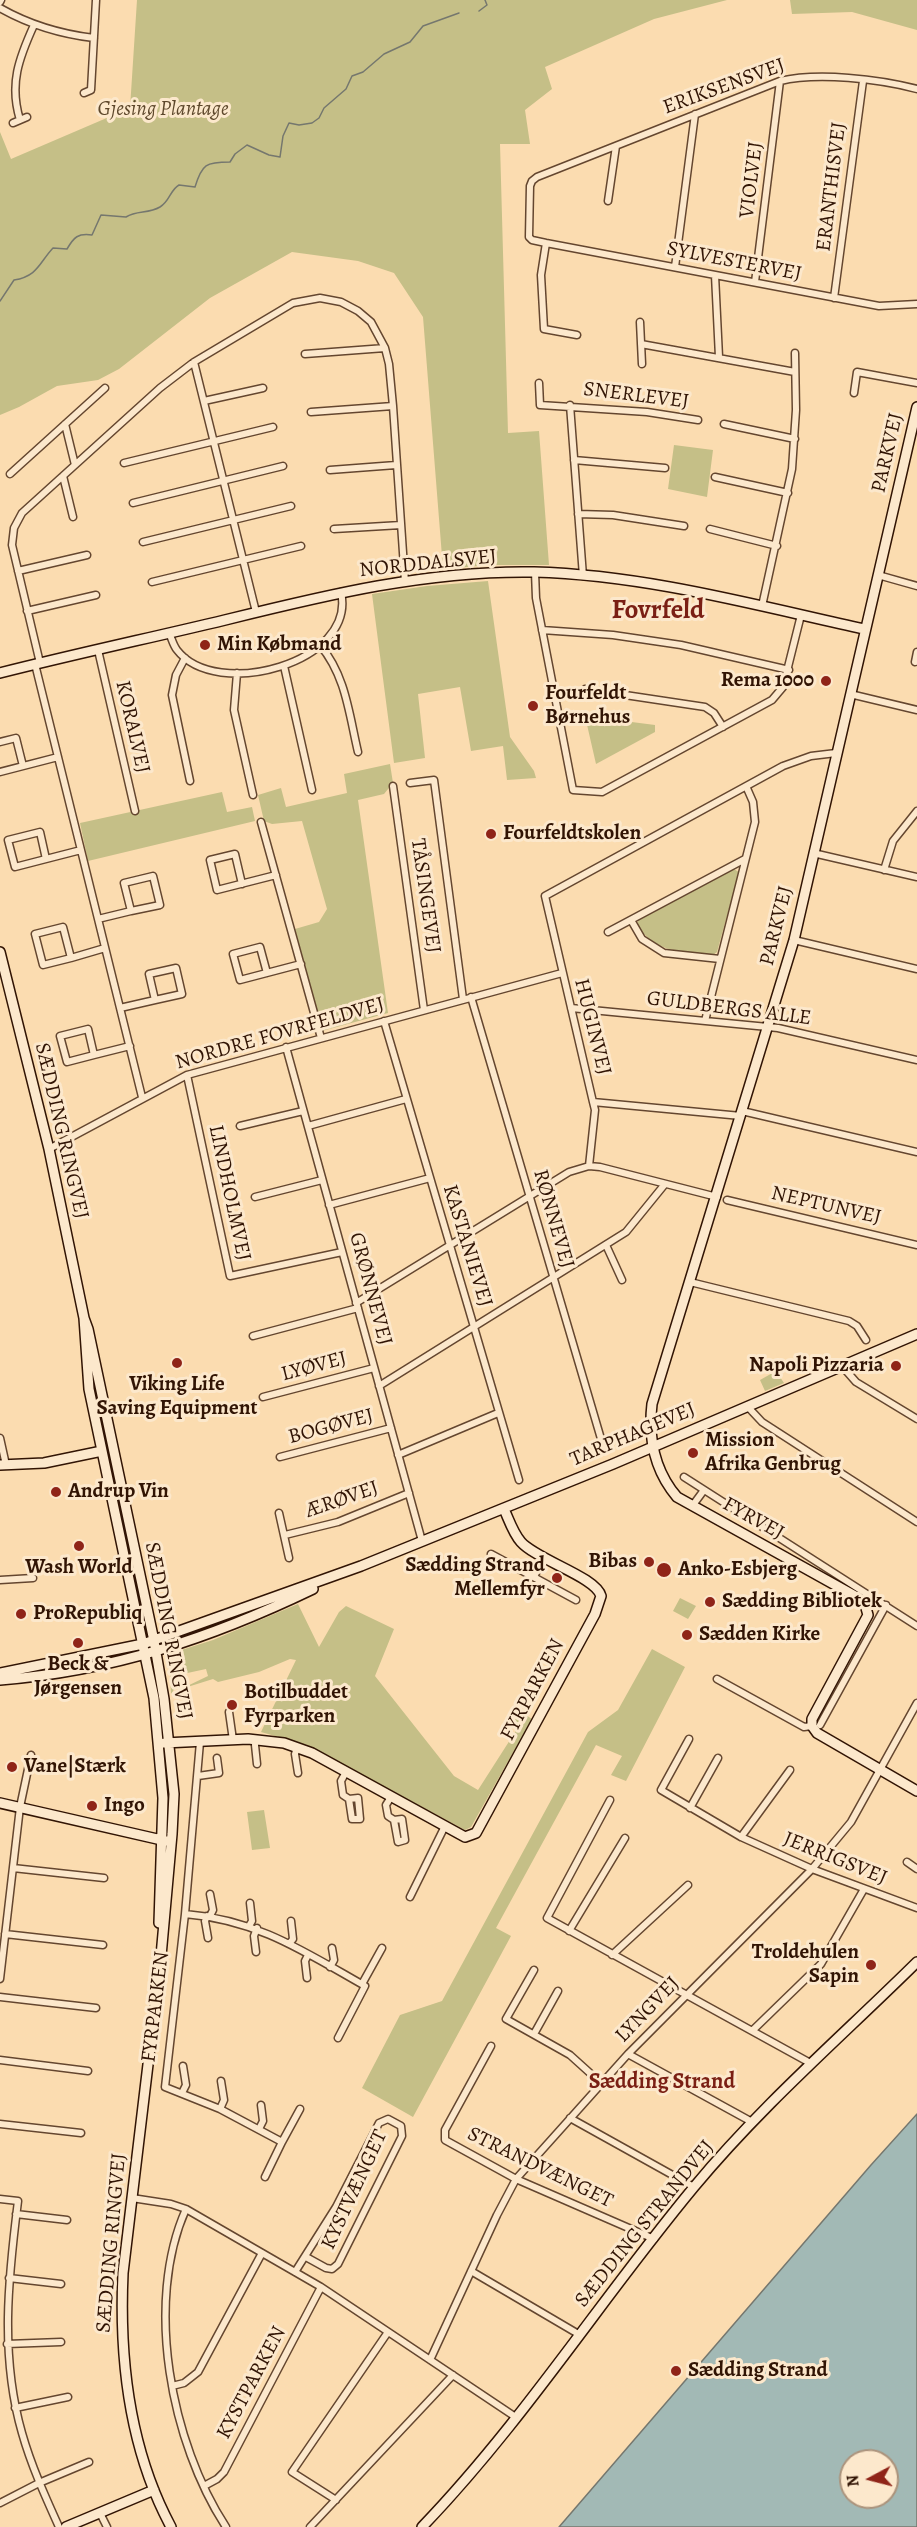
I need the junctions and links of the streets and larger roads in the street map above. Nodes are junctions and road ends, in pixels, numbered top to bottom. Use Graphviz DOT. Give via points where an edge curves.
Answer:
graph roads {
  1 [pos="96,0"];
  2 [pos="0,8"];
  3 [pos="34,24"];
  4 [pos="94,38"];
  5 [pos="780,81"];
  6 [pos="863,81"];
  7 [pos="917,89"];
  8 [pos="84,93"];
  9 [pos="695,114"];
  10 [pos="13,123"];
  11 [pos="616,146"];
  12 [pos="608,201"];
  13 [pos="529,237"];
  14 [pos="546,243"];
  15 [pos="675,267"];
  16 [pos="715,275"];
  17 [pos="755,282"];
  18 [pos="834,298"];
  19 [pos="917,304"];
  20 [pos="640,322"];
  21 [pos="577,334"];
  22 [pos="641,344"];
  23 [pos="385,348"];
  24 [pos="795,353"];
  25 [pos="305,354"];
  26 [pos="719,357"];
  27 [pos="194,362"];
  28 [pos="642,364"];
  29 [pos="795,372"];
  30 [pos="539,383"];
  31 [pos="917,383"];
  32 [pos="105,388"];
  33 [pos="263,388"];
  34 [pos="854,393"];
  35 [pos="204,401"];
  36 [pos="570,405"];
  37 [pos="393,406"];
  38 [pos="917,406"];
  39 [pos="311,412"];
  40 [pos="698,420"];
  41 [pos="65,424"];
  42 [pos="724,424"];
  43 [pos="273,427"];
  44 [pos="795,440"];
  45 [pos="214,441"];
  46 [pos="907,450"];
  47 [pos="917,453"];
  48 [pos="574,460"];
  49 [pos="124,463"];
  50 [pos="75,465"];
  51 [pos="396,465"];
  52 [pos="282,466"];
  53 [pos="665,468"];
  54 [pos="330,470"];
  55 [pos="10,474"];
  56 [pos="63,476"];
  57 [pos="715,477"];
  58 [pos="224,480"];
  59 [pos="788,493"];
  60 [pos="133,503"];
  61 [pos="291,506"];
  62 [pos="578,514"];
  63 [pos="73,517"];
  64 [pos="234,521"];
  65 [pos="401,525"];
  66 [pos="684,526"];
  67 [pos="334,529"];
  68 [pos="710,529"];
  69 [pos="143,542"];
  70 [pos="301,546"];
  71 [pos="777,546"];
  72 [pos="87,555"];
  73 [pos="243,560"];
  74 [pos="18,572"];
  75 [pos="535,572"];
  76 [pos="878,575"];
  77 [pos="583,576"];
  78 [pos="152,582"];
  79 [pos="405,582"];
  80 [pos="917,586"];
  81 [pos="341,592"];
  82 [pos="96,595"];
  83 [pos="762,606"];
  84 [pos="27,611"];
  85 [pos="256,612"];
  86 [pos="801,615"];
  87 [pos="864,629"];
  88 [pos="542,630"];
  89 [pos="170,633"];
  90 [pos="320,645"];
  91 [pos="98,650"];
  92 [pos="917,652"];
  93 [pos="185,658"];
  94 [pos="915,662"];
  95 [pos="38,664"];
  96 [pos="284,666"];
  97 [pos="789,670"];
  98 [pos="0,673"];
  99 [pos="237,674"];
  100 [pos="585,689"];
  101 [pos="850,694"];
  102 [pos="917,710"];
  103 [pos="723,727"];
  104 [pos="0,742"];
  105 [pos="358,752"];
  106 [pos="836,753"];
  107 [pos="58,757"];
  108 [pos="23,766"];
  109 [pos="0,772"];
  110 [pos="190,781"];
  111 [pos="410,783"];
  112 [pos="393,786"];
  113 [pos="746,786"];
  114 [pos="312,790"];
  115 [pos="253,795"];
  116 [pos="135,811"];
  117 [pos="917,811"];
  118 [pos="261,822"];
  119 [pos="81,850"];
  120 [pos="813,853"];
  121 [pos="46,859"];
  122 [pos="745,859"];
  123 [pos="884,870"];
  124 [pos="276,875"];
  125 [pos="917,877"];
  126 [pos="242,884"];
  127 [pos="131,911"];
  128 [pos="98,919"];
  129 [pos="631,920"];
  130 [pos="608,932"];
  131 [pos="794,940"];
  132 [pos="105,948"];
  133 [pos="0,952"];
  134 [pos="71,958"];
  135 [pos="720,959"];
  136 [pos="301,964"];
  137 [pos="917,969"];
  138 [pos="267,973"];
  139 [pos="562,973"];
  140 [pos="3,980"];
  141 [pos="471,998"];
  142 [pos="463,999"];
  143 [pos="155,1000"];
  144 [pos="120,1008"];
  145 [pos="571,1008"];
  146 [pos="423,1010"];
  147 [pos="384,1021"];
  148 [pos="705,1021"];
  149 [pos="769,1027"];
  150 [pos="321,1038"];
  151 [pos="130,1046"];
  152 [pos="286,1047"];
  153 [pos="94,1055"];
  154 [pos="917,1060"];
  155 [pos="187,1075"];
  156 [pos="142,1097"];
  157 [pos="406,1099"];
  158 [pos="593,1102"];
  159 [pos="303,1111"];
  160 [pos="742,1114"];
  161 [pos="240,1126"];
  162 [pos="308,1126"];
  163 [pos="49,1149"];
  164 [pos="917,1152"];
  165 [pos="589,1166"];
  166 [pos="430,1178"];
  167 [pos="322,1180"];
  168 [pos="665,1184"];
  169 [pos="255,1197"];
  170 [pos="529,1197"];
  171 [pos="722,1198"];
  172 [pos="329,1205"];
  173 [pos="449,1245"];
  174 [pos="606,1245"];
  175 [pos="917,1245"];
  176 [pos="342,1252"];
  177 [pos="553,1279"];
  178 [pos="622,1280"];
  179 [pos="690,1282"];
  180 [pos="357,1306"];
  181 [pos="84,1318"];
  182 [pos="474,1327"];
  183 [pos="917,1334"];
  184 [pos="253,1336"];
  185 [pos="866,1340"];
  186 [pos="842,1366"];
  187 [pos="374,1368"];
  188 [pos="379,1386"];
  189 [pos="263,1397"];
  190 [pos="747,1405"];
  191 [pos="498,1413"];
  192 [pos="917,1419"];
  193 [pos="391,1428"];
  194 [pos="0,1438"];
  195 [pos="652,1447"];
  196 [pos="113,1449"];
  197 [pos="604,1449"];
  198 [pos="102,1451"];
  199 [pos="398,1455"];
  200 [pos="280,1457"];
  201 [pos="3,1465"];
  202 [pos="684,1477"];
  203 [pos="519,1480"];
  204 [pos="704,1490"];
  205 [pos="409,1493"];
  206 [pos="693,1506"];
  207 [pos="504,1509"];
  208 [pos="279,1513"];
  209 [pos="917,1522"];
  210 [pos="285,1535"];
  211 [pos="422,1541"];
  212 [pos="491,1554"];
  213 [pos="289,1558"];
  214 [pos="543,1558"];
  215 [pos="361,1566"];
  216 [pos="534,1577"];
  217 [pos="33,1578"];
  218 [pos="0,1580"];
  219 [pos="576,1600"];
  220 [pos="886,1605"];
  221 [pos="917,1626"];
  222 [pos="151,1647"];
  223 [pos="147,1666"];
  224 [pos="76,1671"];
  225 [pos="0,1672"];
  226 [pos="0,1680"];
  227 [pos="717,1680"];
  228 [pos="821,1701"];
  229 [pos="917,1702"];
  230 [pos="830,1706"];
  231 [pos="229,1712"];
  232 [pos="816,1726"];
  233 [pos="256,1739"];
  234 [pos="689,1739"];
  235 [pos="233,1740"];
  236 [pos="200,1742"];
  237 [pos="165,1746"];
  238 [pos="297,1747"];
  239 [pos="31,1755"];
  240 [pos="217,1758"];
  241 [pos="717,1758"];
  242 [pos="257,1764"];
  243 [pos="790,1770"];
  244 [pos="880,1770"];
  245 [pos="346,1772"];
  246 [pos="298,1773"];
  247 [pos="198,1776"];
  248 [pos="917,1791"];
  249 [pos="391,1797"];
  250 [pos="349,1799"];
  251 [pos="610,1800"];
  252 [pos="0,1803"];
  253 [pos="20,1807"];
  254 [pos="690,1808"];
  255 [pos="394,1820"];
  256 [pos="445,1826"];
  257 [pos="167,1837"];
  258 [pos="741,1837"];
  259 [pos="625,1838"];
  260 [pos="907,1862"];
  261 [pos="13,1868"];
  262 [pos="812,1869"];
  263 [pos="917,1869"];
  264 [pos="104,1878"];
  265 [pos="688,1885"];
  266 [pos="864,1889"];
  267 [pos="210,1894"];
  268 [pos="410,1897"];
  269 [pos="250,1903"];
  270 [pos="917,1908"];
  271 [pos="185,1914"];
  272 [pos="208,1916"];
  273 [pos="291,1921"];
  274 [pos="249,1926"];
  275 [pos="257,1928"];
  276 [pos="569,1931"];
  277 [pos="5,1934"];
  278 [pos="208,1938"];
  279 [pos="289,1944"];
  280 [pos="103,1945"];
  281 [pos="332,1947"];
  282 [pos="382,1948"];
  283 [pos="256,1952"];
  284 [pos="308,1955"];
  285 [pos="612,1955"];
  286 [pos="917,1962"];
  287 [pos="330,1967"];
  288 [pos="534,1970"];
  289 [pos="307,1978"];
  290 [pos="0,1979"];
  291 [pos="362,1984"];
  292 [pos="558,1991"];
  293 [pos="686,1995"];
  294 [pos="0,1997"];
  295 [pos="96,2008"];
  296 [pos="753,2030"];
  297 [pos="534,2034"];
  298 [pos="338,2038"];
  299 [pos="491,2046"];
  300 [pos="628,2054"];
  301 [pos="0,2060"];
  302 [pos="812,2064"];
  303 [pos="183,2066"];
  304 [pos="88,2071"];
  305 [pos="221,2081"];
  306 [pos="601,2083"];
  307 [pos="182,2093"];
  308 [pos="261,2105"];
  309 [pos="220,2109"];
  310 [pos="300,2109"];
  311 [pos="570,2118"];
  312 [pos="752,2122"];
  313 [pos="0,2124"];
  314 [pos="259,2129"];
  315 [pos="81,2133"];
  316 [pos="282,2142"];
  317 [pos="265,2177"];
  318 [pos="516,2179"];
  319 [pos="694,2187"];
  320 [pos="132,2198"];
  321 [pos="0,2199"];
  322 [pos="186,2210"];
  323 [pos="16,2214"];
  324 [pos="67,2220"];
  325 [pos="654,2239"];
  326 [pos="261,2253"];
  327 [pos="306,2257"];
  328 [pos="471,2271"];
  329 [pos="295,2272"];
  330 [pos="9,2278"];
  331 [pos="61,2283"];
  332 [pos="321,2287"];
  333 [pos="388,2332"];
  334 [pos="580,2335"];
  335 [pos="61,2342"];
  336 [pos="5,2347"];
  337 [pos="430,2360"];
  338 [pos="453,2375"];
  339 [pos="172,2386"];
  340 [pos="68,2397"];
  341 [pos="15,2408"];
  342 [pos="517,2418"];
  343 [pos="89,2462"];
  344 [pos="39,2483"];
  345 [pos="204,2486"];
  346 [pos="154,2490"];
  347 [pos="336,2500"];
  348 [pos="0,2503"];
  349 [pos="100,2513"];
  350 [pos="58,2527"];
  351 [pos="66,2527"];
  352 [pos="107,2527"];
  353 [pos="171,2527"];
  354 [pos="226,2527"];
  355 [pos="310,2527"];
  356 [pos="422,2527"];
  1 -- 4 [label="street"];
  2 -- 3 [label="street"];
  3 -- 4 [label="street"];
  3 -- 10 [label="street" via="14,79 16,107 24,119"];
  4 -- 8 [label="street" via="91,90"];
  5 -- 6 [label="street, ERIKSENSVEJ" via="801,76"];
  5 -- 9 [label="street, ERIKSENSVEJ"];
  5 -- 17 [label="street, VIOLVEJ"];
  6 -- 7 [label="street, ERIKSENSVEJ"];
  6 -- 18 [label="street, ERANTHISVEJ"];
  9 -- 11 [label="street, ERIKSENSVEJ"];
  9 -- 15 [label="street"];
  11 -- 12 [label="street"];
  11 -- 13 [label="street, ERIKSENSVEJ" via="532,181"];
  13 -- 14 [label="street, SYLVESTERVEJ"];
  14 -- 15 [label="street, SYLVESTERVEJ"];
  14 -- 21 [label="street" via="541,275 544,329"];
  15 -- 16 [label="street, SYLVESTERVEJ"];
  16 -- 17 [label="street, SYLVESTERVEJ"];
  16 -- 26 [label="street"];
  17 -- 18 [label="street, SYLVESTERVEJ"];
  18 -- 19 [label="street, SYLVESTERVEJ" via="879,306"];
  20 -- 22 [label="street"];
  22 -- 26 [label="street"];
  22 -- 28 [label="street"];
  23 -- 25 [label="street"];
  23 -- 27 [label="street" via="371,322 358,311 341,302 320,298 293,303"];
  23 -- 37 [label="street"];
  24 -- 29 [label="street"];
  26 -- 29 [label="street"];
  27 -- 35 [label="street"];
  27 -- 50 [label="street"];
  29 -- 44 [label="street"];
  30 -- 36 [label="street, SNERLEVEJ" via="540,405"];
  31 -- 34 [label="street" via="857,372"];
  32 -- 41 [label="street"];
  33 -- 35 [label="street"];
  35 -- 45 [label="street"];
  36 -- 40 [label="street, SNERLEVEJ"];
  36 -- 48 [label="street, SNERLEVEJ"];
  37 -- 39 [label="street"];
  37 -- 51 [label="street"];
  38 -- 46 [label="street, PARKVEJ"];
  41 -- 50 [label="street"];
  41 -- 55 [label="street"];
  42 -- 44 [label="street"];
  43 -- 45 [label="street"];
  44 -- 59 [label="street"];
  45 -- 49 [label="street"];
  45 -- 58 [label="street"];
  46 -- 47 [label="street"];
  46 -- 76 [label="street, PARKVEJ"];
  48 -- 53 [label="street"];
  48 -- 62 [label="street, SNERLEVEJ"];
  50 -- 56 [label="street"];
  51 -- 54 [label="street"];
  51 -- 65 [label="street"];
  52 -- 58 [label="street"];
  56 -- 63 [label="street"];
  56 -- 74 [label="street" via="22,513 14,528 12,545"];
  57 -- 59 [label="street"];
  58 -- 60 [label="street"];
  58 -- 64 [label="street"];
  59 -- 71 [label="street"];
  61 -- 64 [label="street"];
  62 -- 66 [label="street"];
  62 -- 77 [label="street, SNERLEVEJ"];
  64 -- 69 [label="street"];
  64 -- 73 [label="street"];
  65 -- 67 [label="street"];
  65 -- 79 [label="street"];
  68 -- 71 [label="street"];
  70 -- 73 [label="street"];
  71 -- 83 [label="street"];
  72 -- 74 [label="street"];
  73 -- 78 [label="street"];
  73 -- 85 [label="street"];
  74 -- 84 [label="street"];
  75 -- 77 [label="street, NORDDALSVEJ"];
  75 -- 79 [label="street, NORDDALSVEJ"];
  75 -- 88 [label="street"];
  76 -- 80 [label="street"];
  76 -- 87 [label="street, PARKVEJ"];
  77 -- 83 [label="street, NORDDALSVEJ" via="674,587"];
  79 -- 81 [label="street, NORDDALSVEJ"];
  81 -- 85 [label="street, NORDDALSVEJ"];
  81 -- 90 [label="street" via="343,613 336,628"];
  82 -- 84 [label="street"];
  83 -- 86 [label="street, NORDDALSVEJ"];
  84 -- 95 [label="street"];
  85 -- 89 [label="street, NORDDALSVEJ"];
  86 -- 87 [label="street, NORDDALSVEJ"];
  86 -- 97 [label="street"];
  87 -- 101 [label="street, PARKVEJ"];
  88 -- 97 [label="street" via="681,645"];
  88 -- 103 [label="street" via="573,790 602,792"];
  89 -- 91 [label="street, NORDDALSVEJ"];
  89 -- 93 [label="street" via="176,649"];
  90 -- 96 [label="street"];
  90 -- 105 [label="street" via="341,677"];
  91 -- 95 [label="street, NORDDALSVEJ"];
  91 -- 116 [label="street, KORALVEJ"];
  92 -- 94 [label="street"];
  93 -- 99 [label="street" via="200,668"];
  93 -- 110 [label="street" via="172,695"];
  95 -- 98 [label="street, NORDDALSVEJ"];
  95 -- 107 [label="street"];
  96 -- 99 [label="street"];
  96 -- 114 [label="street"];
  97 -- 103 [label="street" via="783,687 772,700"];
  99 -- 115 [label="street" via="234,710"];
  100 -- 103 [label="street" via="705,707"];
  101 -- 102 [label="street"];
  101 -- 106 [label="street, PARKVEJ"];
  104 -- 108 [label="street" via="16,738"];
  106 -- 113 [label="street" via="795,760"];
  106 -- 120 [label="street, PARKVEJ"];
  107 -- 108 [label="street"];
  107 -- 119 [label="street"];
  108 -- 109 [label="street"];
  111 -- 142 [label="street" via="434,780"];
  112 -- 146 [label="street, TÅSINGEVEJ"];
  113 -- 122 [label="street" via="755,822"];
  113 -- 139 [label="street, HUGINVEJ" via="545,896"];
  117 -- 123 [label="street" via="893,841"];
  118 -- 124 [label="street"];
  119 -- 121 [label="street"];
  119 -- 128 [label="street"];
  120 -- 123 [label="street"];
  120 -- 131 [label="street, PARKVEJ"];
  121 -- 121 [label="street" via="40,832 8,840 15,867"];
  122 -- 129 [label="street"];
  122 -- 135 [label="street"];
  123 -- 125 [label="street"];
  124 -- 126 [label="street"];
  124 -- 136 [label="street"];
  126 -- 126 [label="street" via="217,890 210,860 235,854"];
  127 -- 127 [label="street" via="124,883 153,876 160,905"];
  127 -- 128 [label="street"];
  128 -- 132 [label="street"];
  129 -- 130 [label="street"];
  129 -- 135 [label="street" via="642,939 664,953"];
  131 -- 137 [label="street"];
  131 -- 149 [label="street, PARKVEJ"];
  132 -- 134 [label="street"];
  132 -- 144 [label="street"];
  133 -- 140 [label="street, SÆDDING RINGVEJ"];
  134 -- 134 [label="street" via="63,927 35,934 44,965"];
  135 -- 148 [label="street"];
  136 -- 138 [label="street"];
  136 -- 150 [label="street"];
  138 -- 138 [label="street" via="240,980 233,954 260,947"];
  139 -- 141 [label="street, NORDRE FOVRFELDVEJ"];
  139 -- 145 [label="street, HUGINVEJ"];
  140 -- 163 [label="street, SÆDDING RINGVEJ"];
  141 -- 142 [label="street, NORDRE FOVRFELDVEJ"];
  141 -- 170 [label="street, RØNNEVEJ"];
  142 -- 146 [label="street, NORDRE FOVRFELDVEJ"];
  143 -- 143 [label="street" via="149,974 176,968 182,994"];
  143 -- 144 [label="street"];
  144 -- 151 [label="street"];
  145 -- 148 [label="street, GULDBERGS ALLE"];
  145 -- 158 [label="street, HUGINVEJ"];
  146 -- 147 [label="street, NORDRE FOVRFELDVEJ"];
  147 -- 150 [label="street, NORDRE FOVRFELDVEJ"];
  147 -- 157 [label="street, KASTANIEVEJ"];
  148 -- 149 [label="street, GULDBERGS ALLE"];
  149 -- 154 [label="street, GULDBERGS ALLE"];
  149 -- 160 [label="street, PARKVEJ"];
  150 -- 152 [label="street, NORDRE FOVRFELDVEJ"];
  151 -- 153 [label="street"];
  151 -- 156 [label="street"];
  152 -- 155 [label="street, NORDRE FOVRFELDVEJ"];
  152 -- 159 [label="street, GRØNNEVEJ"];
  153 -- 153 [label="street" via="88,1029 60,1036 66,1062"];
  155 -- 156 [label="street, NORDRE FOVRFELDVEJ"];
  155 -- 176 [label="street, LINDHOLMVEJ" via="230,1276"];
  156 -- 163 [label="street, NORDRE FOVRFELDVEJ"];
  157 -- 162 [label="street"];
  157 -- 166 [label="street, KASTANIEVEJ"];
  158 -- 160 [label="street"];
  158 -- 165 [label="street, HUGINVEJ"];
  159 -- 161 [label="street"];
  159 -- 162 [label="street, GRØNNEVEJ"];
  160 -- 164 [label="street"];
  160 -- 171 [label="street, PARKVEJ"];
  162 -- 167 [label="street, GRØNNEVEJ"];
  163 -- 181 [label="street, SÆDDING RINGVEJ"];
  165 -- 168 [label="street, NEPTUNVEJ"];
  165 -- 170 [label="street" via="568,1172"];
  166 -- 172 [label="street"];
  166 -- 173 [label="street, KASTANIEVEJ"];
  167 -- 169 [label="street"];
  167 -- 172 [label="street, GRØNNEVEJ"];
  168 -- 171 [label="street, NEPTUNVEJ"];
  168 -- 174 [label="street" via="626,1232"];
  170 -- 173 [label="street"];
  170 -- 177 [label="street, RØNNEVEJ"];
  171 -- 175 [label="street, NEPTUNVEJ"];
  171 -- 179 [label="street, PARKVEJ"];
  172 -- 176 [label="street, GRØNNEVEJ"];
  173 -- 180 [label="street"];
  173 -- 182 [label="street, KASTANIEVEJ"];
  174 -- 177 [label="street"];
  174 -- 178 [label="street"];
  176 -- 180 [label="street, GRØNNEVEJ"];
  177 -- 182 [label="street"];
  177 -- 197 [label="street, RØNNEVEJ"];
  179 -- 185 [label="street" via="849,1321"];
  179 -- 195 [label="street, PARKVEJ" via="652,1404"];
  180 -- 184 [label="street"];
  180 -- 187 [label="street, GRØNNEVEJ"];
  181 -- 196 [label="street, SÆDDING RINGVEJ"];
  181 -- 198 [label="street, SÆDDING RINGVEJ" via="86,1363"];
  182 -- 188 [label="street"];
  182 -- 191 [label="street, KASTANIEVEJ"];
  183 -- 186 [label="street, TARPHAGEVEJ"];
  186 -- 190 [label="street, TARPHAGEVEJ"];
  186 -- 192 [label="street" via="856,1382"];
  187 -- 188 [label="street, GRØNNEVEJ"];
  187 -- 189 [label="street, LYØVEJ"];
  188 -- 193 [label="street, GRØNNEVEJ"];
  190 -- 195 [label="street, TARPHAGEVEJ"];
  190 -- 209 [label="street" via="762,1422"];
  191 -- 199 [label="street"];
  191 -- 203 [label="street, KASTANIEVEJ"];
  193 -- 199 [label="street, GRØNNEVEJ"];
  193 -- 200 [label="street, BOGØVEJ"];
  194 -- 201 [label="street"];
  195 -- 206 [label="street, FYRVEJ" via="665,1481 677,1497"];
  195 -- 207 [label="street, TARPHAGEVEJ"];
  196 -- 198 [label="street"];
  196 -- 222 [label="street, SÆDDING RINGVEJ"];
  198 -- 201 [label="street" via="44,1463"];
  198 -- 222 [label="street, SÆDDING RINGVEJ"];
  199 -- 205 [label="street, GRØNNEVEJ"];
  202 -- 204 [label="street"];
  204 -- 206 [label="street"];
  204 -- 220 [label="street"];
  205 -- 210 [label="street, ÆRØVEJ" via="338,1522"];
  205 -- 211 [label="street, GRØNNEVEJ"];
  206 -- 228 [label="street, FYRVEJ" via="867,1605 868,1615"];
  207 -- 211 [label="street, TARPHAGEVEJ"];
  207 -- 214 [label="street, FYRPARKEN" via="520,1541"];
  208 -- 210 [label="street, ÆRØVEJ"];
  210 -- 213 [label="street, ÆRØVEJ"];
  211 -- 215 [label="street, TARPHAGEVEJ"];
  212 -- 216 [label="street"];
  214 -- 216 [label="street"];
  214 -- 256 [label="street, FYRPARKEN" via="594,1585 601,1601 476,1833 465,1837"];
  215 -- 222 [label="street, TARPHAGEVEJ" via="219,1631"];
  215 -- 222 [label="street, TARPHAGEVEJ" via="215,1619 163,1632"];
  216 -- 219 [label="street"];
  217 -- 218 [label="street"];
  220 -- 221 [label="street"];
  220 -- 230 [label="street"];
  222 -- 223 [label="street, SÆDDING RINGVEJ"];
  222 -- 224 [label="street, TARPHAGEVEJ"];
  222 -- 225 [label="street, TARPHAGEVEJ"];
  222 -- 237 [label="street, SÆDDING RINGVEJ" via="167,1685"];
  223 -- 224 [label="street" via="140,1662 84,1673"];
  223 -- 237 [label="street, SÆDDING RINGVEJ"];
  224 -- 226 [label="street, TARPHAGEVEJ"];
  227 -- 232 [label="street" via="804,1727"];
  228 -- 230 [label="street"];
  228 -- 232 [label="street, FYRVEJ" via="812,1719"];
  229 -- 244 [label="street, LYNGVEJ"];
  230 -- 232 [label="street"];
  231 -- 235 [label="street"];
  232 -- 244 [label="street" via="818,1733"];
  233 -- 235 [label="street, FYRPARKEN"];
  233 -- 238 [label="street, FYRPARKEN"];
  233 -- 242 [label="street"];
  234 -- 254 [label="street, JERRIGSVEJ" via="661,1790"];
  235 -- 236 [label="street, FYRPARKEN"];
  236 -- 237 [label="street, FYRPARKEN" via="195,1746"];
  236 -- 247 [label="street, FYRPARKEN"];
  237 -- 257 [label="street, SÆDDING RINGVEJ" via="174,1794"];
  238 -- 245 [label="street, FYRPARKEN"];
  238 -- 246 [label="street"];
  239 -- 253 [label="street"];
  240 -- 247 [label="street" via="219,1773"];
  241 -- 254 [label="street"];
  243 -- 258 [label="street"];
  244 -- 248 [label="street"];
  244 -- 262 [label="street, LYNGVEJ" via="851,1822"];
  245 -- 249 [label="street, FYRPARKEN"];
  245 -- 250 [label="street" via="341,1781"];
  247 -- 271 [label="street, FYRPARKEN"];
  249 -- 255 [label="street" via="386,1805 388,1816"];
  249 -- 256 [label="street, FYRPARKEN"];
  251 -- 276 [label="street" via="547,1918"];
  252 -- 253 [label="street"];
  253 -- 257 [label="street"];
  253 -- 261 [label="street"];
  254 -- 258 [label="street, JERRIGSVEJ"];
  256 -- 268 [label="street"];
  257 -- 320 [label="street, SÆDDING RINGVEJ" via="158,1903 160,1956"];
  258 -- 262 [label="street, JERRIGSVEJ"];
  259 -- 276 [label="street"];
  260 -- 263 [label="street, JERRIGSVEJ"];
  261 -- 264 [label="street"];
  261 -- 277 [label="street"];
  262 -- 266 [label="street, JERRIGSVEJ"];
  262 -- 293 [label="street, LYNGVEJ"];
  265 -- 285 [label="street"];
  266 -- 270 [label="street, JERRIGSVEJ"];
  266 -- 296 [label="street" via="821,1964"];
  267 -- 272 [label="street" via="213,1910"];
  269 -- 274 [label="street"];
  271 -- 272 [label="street"];
  271 -- 307 [label="street, FYRPARKEN" via="165,2087"];
  272 -- 274 [label="street"];
  272 -- 278 [label="street"];
  273 -- 279 [label="street" via="293,1939"];
  274 -- 275 [label="street"];
  275 -- 279 [label="street"];
  275 -- 283 [label="street"];
  276 -- 285 [label="street"];
  277 -- 280 [label="street"];
  277 -- 290 [label="street"];
  279 -- 284 [label="street"];
  281 -- 287 [label="street" via="334,1960"];
  282 -- 291 [label="street"];
  284 -- 287 [label="street"];
  284 -- 289 [label="street"];
  285 -- 293 [label="street"];
  286 -- 302 [label="street, SÆDDING STRANDVEJ"];
  287 -- 291 [label="street"];
  288 -- 297 [label="street" via="506,2019"];
  291 -- 298 [label="street" via="365,1986"];
  292 -- 297 [label="street"];
  293 -- 296 [label="street"];
  293 -- 300 [label="street, LYNGVEJ"];
  294 -- 295 [label="street"];
  296 -- 302 [label="street"];
  297 -- 306 [label="street" via="570,2055"];
  299 -- 318 [label="street, STRANDVÆNGET" via="443,2136"];
  300 -- 306 [label="street, LYNGVEJ"];
  300 -- 312 [label="street"];
  301 -- 304 [label="street"];
  302 -- 312 [label="street, SÆDDING STRANDVEJ"];
  303 -- 307 [label="street, FYRPARKEN" via="186,2085"];
  305 -- 309 [label="street" via="224,2100"];
  306 -- 311 [label="street, LYNGVEJ"];
  307 -- 309 [label="street, FYRPARKEN"];
  308 -- 314 [label="street" via="263,2121"];
  309 -- 314 [label="street, FYRPARKEN"];
  310 -- 316 [label="street"];
  311 -- 318 [label="street, LYNGVEJ"];
  311 -- 319 [label="street"];
  312 -- 319 [label="street, SÆDDING STRANDVEJ"];
  313 -- 315 [label="street"];
  314 -- 316 [label="street, FYRPARKEN"];
  316 -- 317 [label="street"];
  318 -- 325 [label="street, STRANDVÆNGET"];
  318 -- 328 [label="street, LYNGVEJ"];
  319 -- 325 [label="street, SÆDDING STRANDVEJ"];
  320 -- 322 [label="street"];
  320 -- 346 [label="street, SÆDDING RINGVEJ" via="123,2273 123,2358 138,2445"];
  321 -- 323 [label="street" via="18,2201"];
  322 -- 326 [label="street"];
  322 -- 339 [label="street, KYSTPARKEN" via="176,2232 168,2292"];
  323 -- 324 [label="street"];
  323 -- 330 [label="street"];
  325 -- 334 [label="street, SÆDDING STRANDVEJ"];
  326 -- 329 [label="street"];
  326 -- 339 [label="street" via="198,2372 184,2383"];
  327 -- 327 [label="street, KYSTVÆNGET" via="379,2123 388,2119 401,2126 402,2136 338,2264 326,2268"];
  327 -- 329 [label="street, KYSTVÆNGET"];
  328 -- 334 [label="street"];
  328 -- 337 [label="street, LYNGVEJ"];
  329 -- 332 [label="street"];
  330 -- 331 [label="street"];
  330 -- 336 [label="street"];
  332 -- 333 [label="street"];
  332 -- 345 [label="street, KYSTPARKEN" via="224,2472"];
  333 -- 337 [label="street"];
  333 -- 347 [label="street" via="292,2472"];
  334 -- 342 [label="street, SÆDDING STRANDVEJ"];
  335 -- 336 [label="street"];
  336 -- 341 [label="street"];
  337 -- 338 [label="street"];
  338 -- 342 [label="street"];
  338 -- 347 [label="street"];
  339 -- 345 [label="street, KYSTPARKEN" via="189,2452"];
  340 -- 341 [label="street"];
  341 -- 344 [label="street"];
  342 -- 356 [label="street, SÆDDING STRANDVEJ"];
  343 -- 344 [label="street"];
  344 -- 348 [label="street"];
  344 -- 350 [label="street"];
  345 -- 354 [label="street, KYSTPARKEN"];
  346 -- 349 [label="street"];
  346 -- 353 [label="street, SÆDDING RINGVEJ"];
  347 -- 355 [label="street"];
  349 -- 351 [label="street"];
  349 -- 352 [label="street"];
}
